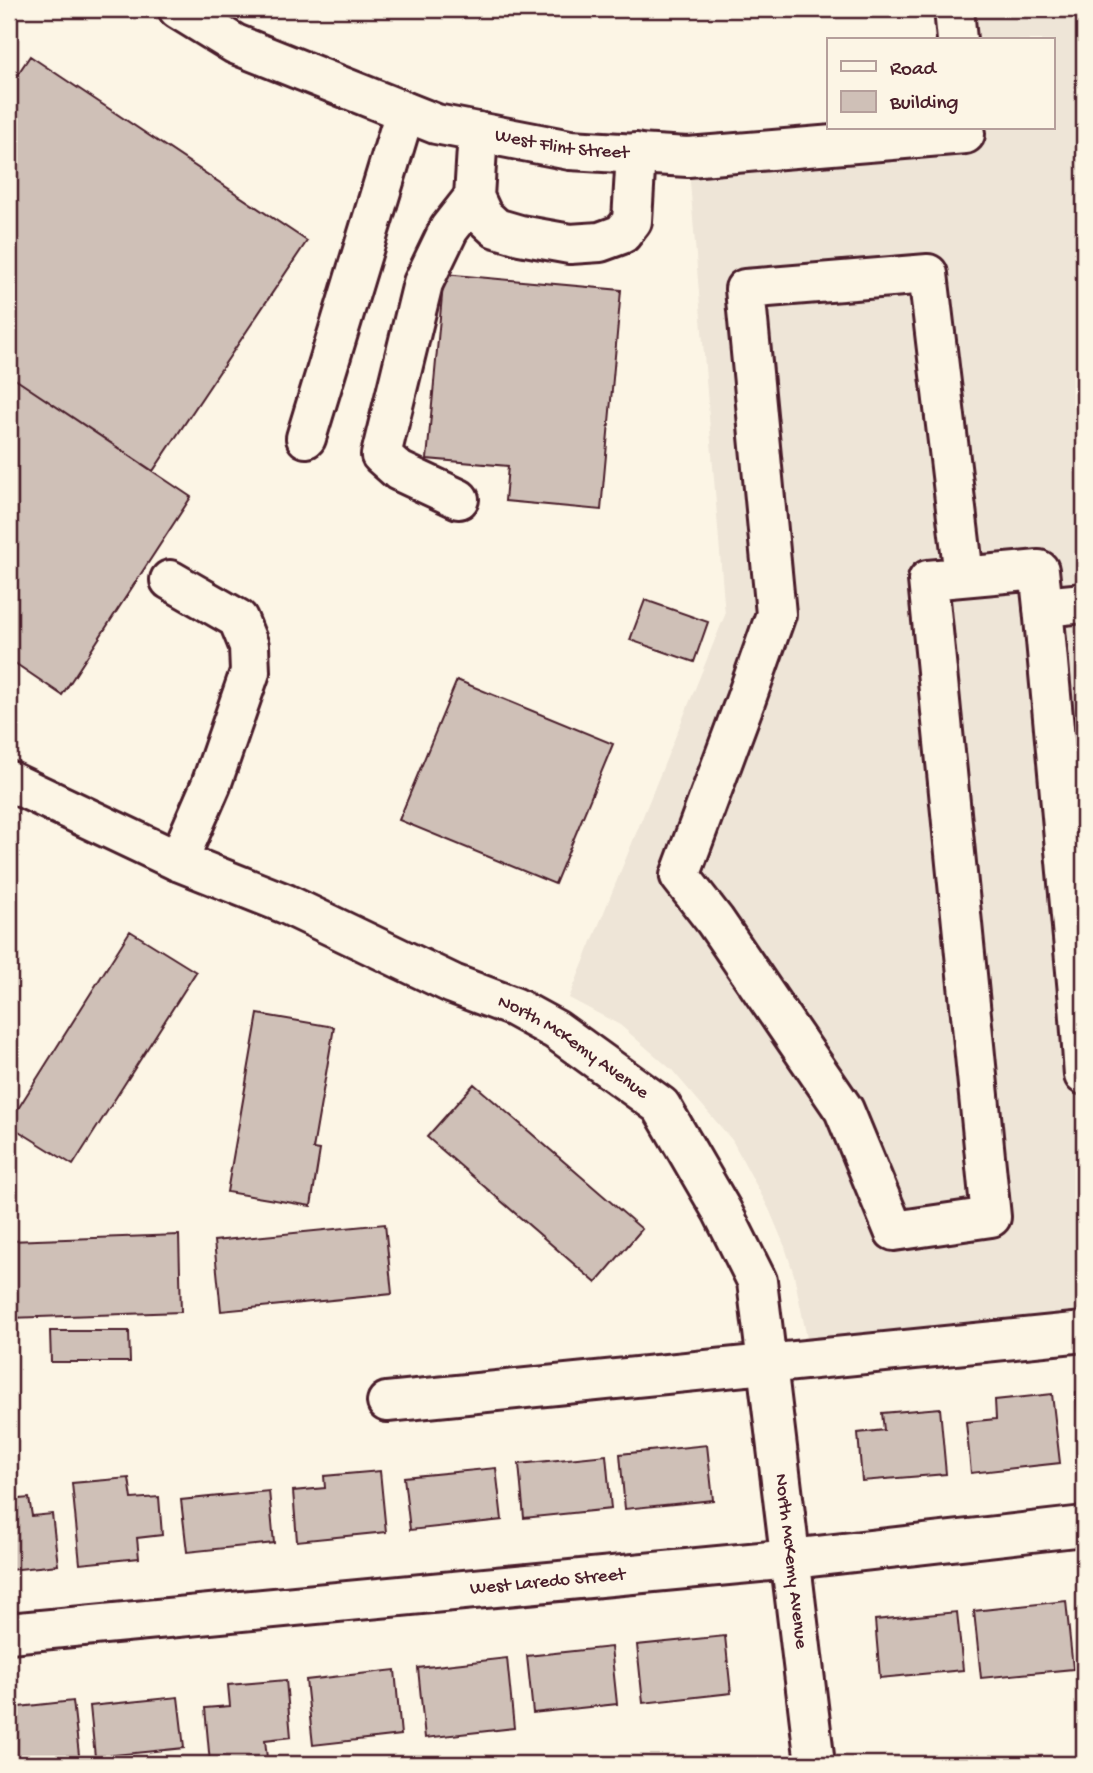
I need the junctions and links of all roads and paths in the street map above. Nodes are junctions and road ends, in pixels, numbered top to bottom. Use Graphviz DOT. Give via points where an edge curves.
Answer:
graph roads {
  1 [pos="177,9"];
  2 [pos="954,9"];
  3 [pos="957,38"];
  4 [pos="405,112"];
  5 [pos="964,130"];
  6 [pos="478,132"];
  7 [pos="636,153"];
  8 [pos="474,198"];
  9 [pos="306,438"];
  10 [pos="459,499"];
  11 [pos="964,576"];
  12 [pos="170,580"];
  13 [pos="1084,603"];
  14 [pos="1043,607"];
  15 [pos="1070,755"];
  16 [pos="9,781"];
  17 [pos="1074,839"];
  18 [pos="178,861"];
  19 [pos="1081,1003"];
  20 [pos="1084,1075"];
  21 [pos="1084,1332"];
  22 [pos="767,1363"];
  23 [pos="387,1402"];
  24 [pos="1084,1526"];
  25 [pos="791,1559"];
  26 [pos="9,1633"];
  27 [pos="815,1764"];
  1 -- 4 [label="street, West Flint Street" via="235,44"];
  2 -- 3 [label="street"];
  4 -- 6 [label="street, West Flint Street"];
  4 -- 9 [label="street"];
  5 -- 7 [label="street, West Flint Street" via="965,134 688,157"];
  6 -- 7 [label="street, West Flint Street" via="570,150"];
  6 -- 8 [label="street"];
  7 -- 8 [label="street" via="632,221 622,234 600,242 570,244 496,228"];
  8 -- 10 [label="street" via="449,229 423,283 382,455 399,471"];
  11 -- 11 [label="street" via="928,580 991,1217 894,1231 844,1110 680,876 776,614 746,289 928,274"];
  11 -- 14 [label="street" via="1039,570"];
  12 -- 18 [label="street" via="238,618 249,646 250,673 211,785"];
  13 -- 14 [label="street"];
  14 -- 15 [label="street"];
  15 -- 17 [label="street"];
  16 -- 18 [label="street, North McKemy Avenue"];
  17 -- 19 [label="street"];
  18 -- 22 [label="street, North McKemy Avenue" via="286,904 453,984 514,1007 556,1031 661,1106 757,1281"];
  19 -- 20 [label="street"];
  21 -- 22 [label="street"];
  22 -- 23 [label="street"];
  22 -- 25 [label="street, North McKemy Avenue"];
  24 -- 25 [label="street, West Laredo Street"];
  25 -- 26 [label="street, West Laredo Street"];
  25 -- 27 [label="street, North McKemy Avenue"];
}
